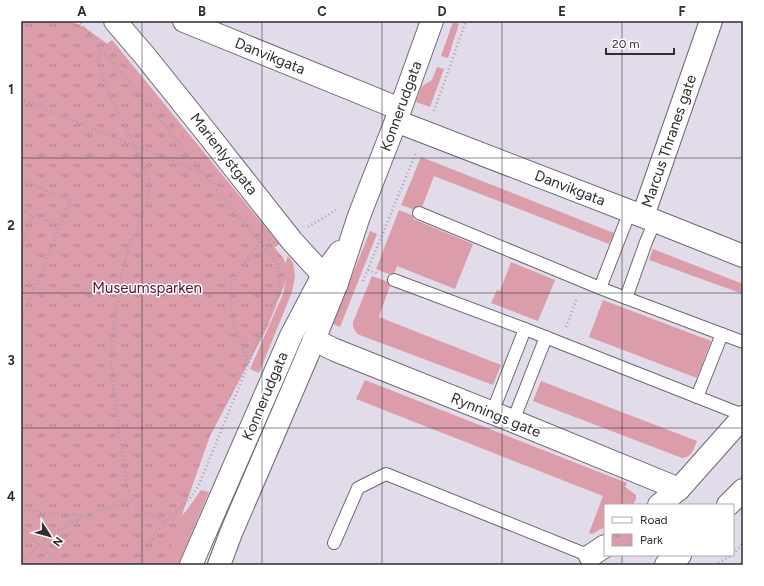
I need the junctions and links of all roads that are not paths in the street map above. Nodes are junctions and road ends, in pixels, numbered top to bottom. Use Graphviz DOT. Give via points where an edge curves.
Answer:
graph roads {
  1 [pos="115,21"];
  2 [pos="184,21"];
  3 [pos="432,21"];
  4 [pos="711,21"];
  5 [pos="398,115"];
  6 [pos="419,213"];
  7 [pos="643,216"];
  8 [pos="743,256"];
  9 [pos="330,279"];
  10 [pos="394,280"];
  11 [pos="600,288"];
  12 [pos="626,298"];
  13 [pos="525,329"];
  14 [pos="722,334"];
  15 [pos="546,337"];
  16 [pos="314,340"];
  17 [pos="743,342"];
  18 [pos="697,397"];
  19 [pos="492,413"];
  20 [pos="743,416"];
  21 [pos="512,421"];
  22 [pos="679,489"];
  23 [pos="743,490"];
  24 [pos="660,504"];
  25 [pos="729,504"];
  26 [pos="334,543"];
  27 [pos="597,551"];
  28 [pos="679,556"];
  29 [pos="191,565"];
  30 [pos="219,565"];
  31 [pos="666,565"];
  1 -- 9 [label="street, Marienlystgata" via="292,241"];
  2 -- 5 [label="street, Danvikgata"];
  3 -- 5 [label="street, Konnerudgata"];
  4 -- 7 [label="street, Marcus Thranes gate"];
  5 -- 7 [label="street, Danvikgata"];
  5 -- 9 [label="street, Konnerudgata" via="352,235"];
  6 -- 11 [label="lane"];
  7 -- 8 [label="street, Danvikgata"];
  7 -- 11 [label="lane"];
  7 -- 12 [label="lane" via="646,242"];
  9 -- 16 [label="street, Konnerudgata"];
  9 -- 29 [label="street, Konnerudgata" via="291,336"];
  10 -- 13 [label="lane"];
  11 -- 12 [label="lane"];
  12 -- 14 [label="lane"];
  13 -- 15 [label="lane"];
  13 -- 19 [label="lane"];
  14 -- 17 [label="lane"];
  14 -- 18 [label="lane"];
  15 -- 18 [label="lane"];
  15 -- 21 [label="lane"];
  16 -- 19 [label="street, Rynnings gate"];
  16 -- 30 [label="street, Konnerudgata"];
  18 -- 20 [label="lane"];
  19 -- 21 [label="street, Rynnings gate"];
  20 -- 22 [label="street"];
  21 -- 22 [label="street, Rynnings gate"];
  22 -- 24 [label="street"];
  23 -- 25 [label="street"];
  26 -- 27 [label="lane" via="358,488 386,474"];
  28 -- 31 [label="street"];
}
